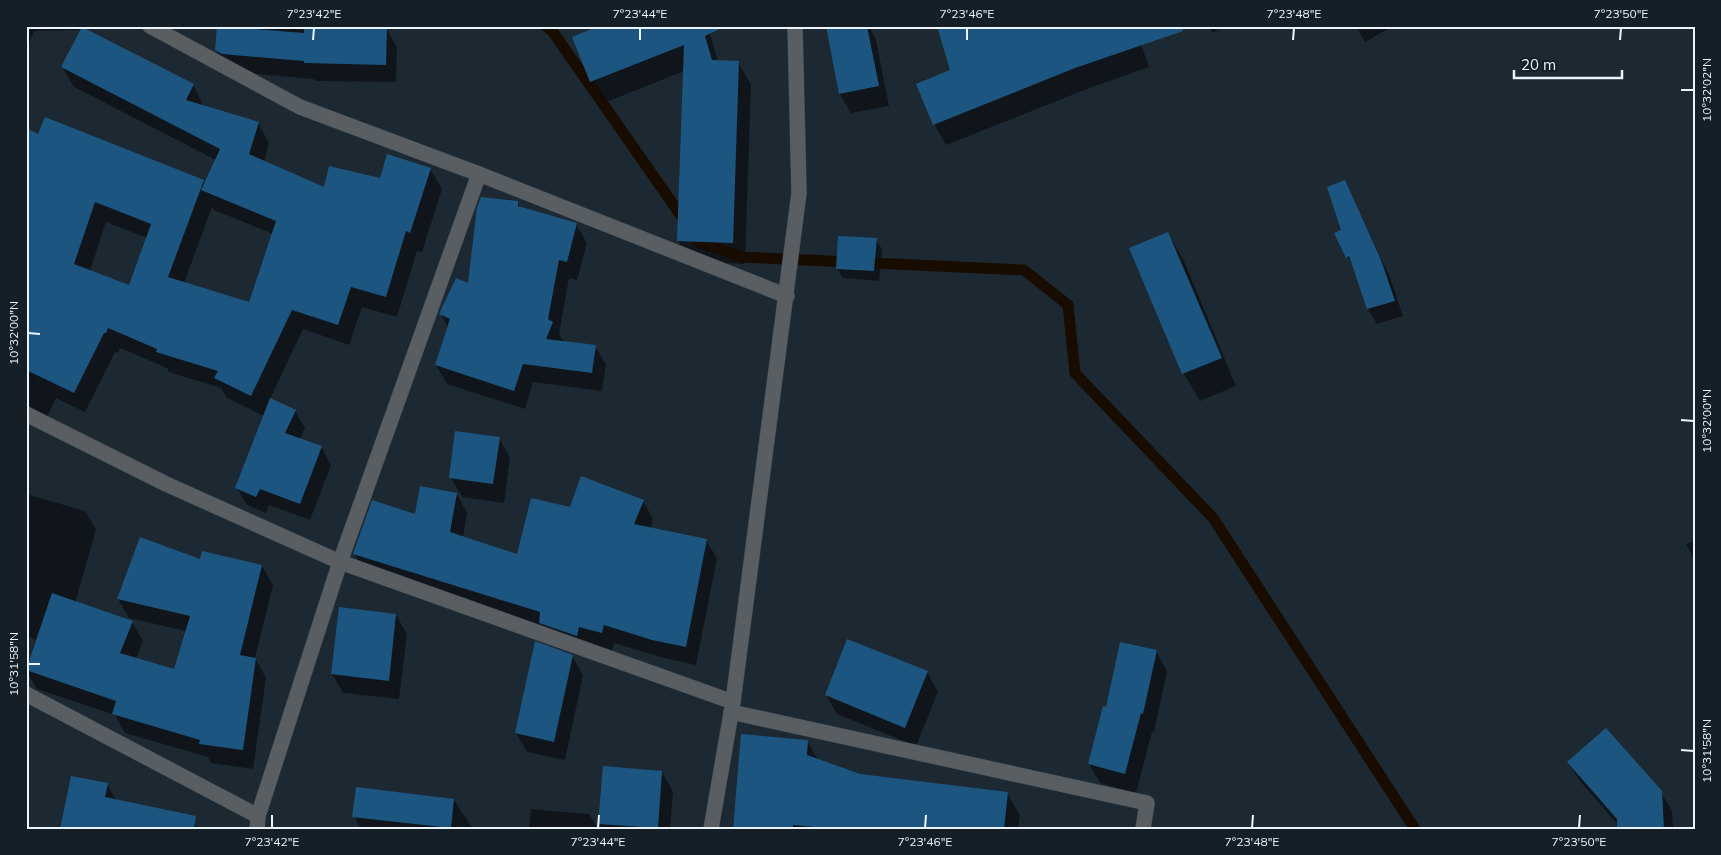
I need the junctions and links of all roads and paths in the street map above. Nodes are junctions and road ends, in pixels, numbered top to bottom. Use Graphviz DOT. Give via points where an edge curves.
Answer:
graph roads {
  1 [pos="150,26"];
  2 [pos="795,26"];
  3 [pos="480,174"];
  4 [pos="787,296"];
  5 [pos="26,414"];
  6 [pos="340,562"];
  7 [pos="26,694"];
  8 [pos="732,707"];
  9 [pos="258,823"];
  10 [pos="711,829"];
  11 [pos="1143,829"];
  1 -- 3 [label="street" via="300,107"];
  2 -- 4 [label="street" via="799,193"];
  3 -- 4 [label="street"];
  3 -- 6 [label="street"];
  4 -- 8 [label="street"];
  5 -- 6 [label="street" via="166,484"];
  6 -- 8 [label="street"];
  6 -- 9 [label="street"];
  7 -- 9 [label="street"];
  8 -- 10 [label="street"];
  8 -- 11 [label="street" via="1147,803"];
}
